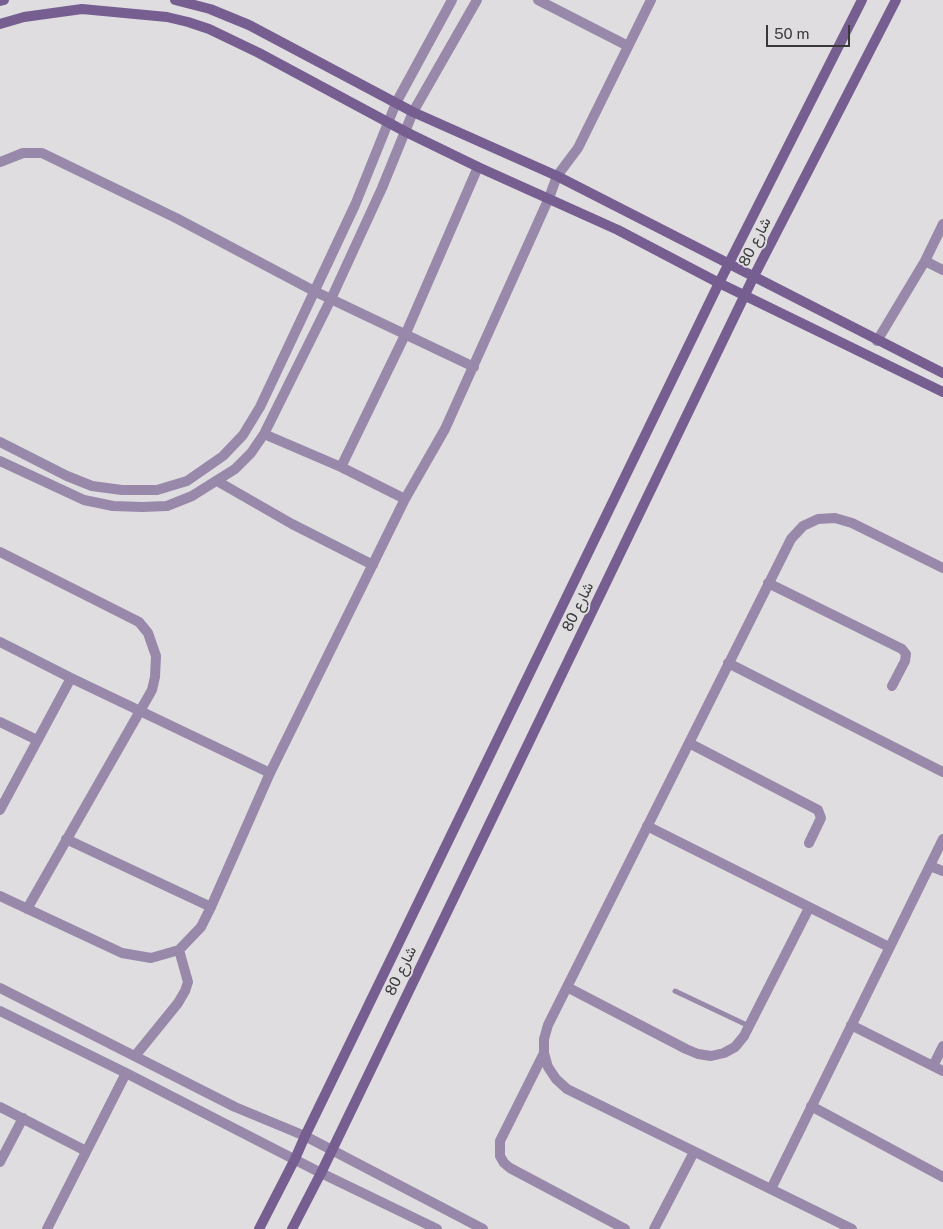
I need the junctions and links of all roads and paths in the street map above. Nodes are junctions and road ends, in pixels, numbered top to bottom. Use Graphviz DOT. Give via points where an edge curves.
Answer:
graph roads {
  1 [pos="4,0"];
  2 [pos="175,0"];
  3 [pos="452,0"];
  4 [pos="477,0"];
  5 [pos="538,0"];
  6 [pos="651,0"];
  7 [pos="862,0"];
  8 [pos="896,0"];
  9 [pos="0,1"];
  10 [pos="0,24"];
  11 [pos="628,46"];
  12 [pos="396,103"];
  13 [pos="414,112"];
  14 [pos="389,123"];
  15 [pos="406,132"];
  16 [pos="0,162"];
  17 [pos="478,167"];
  18 [pos="556,176"];
  19 [pos="549,198"];
  20 [pos="943,224"];
  21 [pos="925,261"];
  22 [pos="729,265"];
  23 [pos="943,270"];
  24 [pos="754,276"];
  25 [pos="719,283"];
  26 [pos="314,291"];
  27 [pos="746,295"];
  28 [pos="331,299"];
  29 [pos="406,333"];
  30 [pos="877,341"];
  31 [pos="474,367"];
  32 [pos="943,373"];
  33 [pos="943,392"];
  34 [pos="264,434"];
  35 [pos="0,442"];
  36 [pos="0,460"];
  37 [pos="341,467"];
  38 [pos="217,481"];
  39 [pos="405,499"];
  40 [pos="0,552"];
  41 [pos="374,565"];
  42 [pos="943,568"];
  43 [pos="768,583"];
  44 [pos="0,642"];
  45 [pos="728,664"];
  46 [pos="71,678"];
  47 [pos="892,686"];
  48 [pos="140,710"];
  49 [pos="0,722"];
  50 [pos="37,740"];
  51 [pos="689,743"];
  52 [pos="943,772"];
  53 [pos="270,773"];
  54 [pos="0,810"];
  55 [pos="647,826"];
  56 [pos="66,839"];
  57 [pos="943,839"];
  58 [pos="809,843"];
  59 [pos="930,866"];
  60 [pos="943,872"];
  61 [pos="0,896"];
  62 [pos="211,908"];
  63 [pos="809,908"];
  64 [pos="27,909"];
  65 [pos="889,947"];
  66 [pos="179,950"];
  67 [pos="567,987"];
  68 [pos="0,988"];
  69 [pos="675,991"];
  70 [pos="0,1011"];
  71 [pos="851,1025"];
  72 [pos="749,1026"];
  73 [pos="943,1046"];
  74 [pos="544,1053"];
  75 [pos="135,1056"];
  76 [pos="938,1069"];
  77 [pos="126,1072"];
  78 [pos="811,1106"];
  79 [pos="0,1107"];
  80 [pos="23,1118"];
  81 [pos="305,1136"];
  82 [pos="331,1149"];
  83 [pos="86,1151"];
  84 [pos="694,1152"];
  85 [pos="1,1157"];
  86 [pos="295,1159"];
  87 [pos="321,1173"];
  88 [pos="943,1177"];
  89 [pos="770,1189"];
  90 [pos="422,1226"];
  91 [pos="47,1229"];
  92 [pos="259,1229"];
  93 [pos="292,1229"];
  94 [pos="437,1229"];
  95 [pos="483,1229"];
  96 [pos="625,1229"];
  97 [pos="654,1229"];
  98 [pos="851,1229"];
  1 -- 9 [label="street"];
  2 -- 12 [label="street" via="210,9 249,25"];
  3 -- 12 [label="street"];
  4 -- 13 [label="street"];
  5 -- 11 [label="street"];
  6 -- 11 [label="street"];
  7 -- 22 [label="street, شارع 80"];
  8 -- 24 [label="street, شارع 80"];
  10 -- 14 [label="street" via="24,17 82,9 188,22 258,54"];
  11 -- 18 [label="street" via="578,148"];
  12 -- 13 [label="street"];
  12 -- 14 [label="street"];
  13 -- 15 [label="street"];
  13 -- 18 [label="street"];
  14 -- 15 [label="street"];
  14 -- 26 [label="street"];
  15 -- 17 [label="street"];
  15 -- 28 [label="street"];
  16 -- 26 [label="street" via="23,153 42,153 176,218"];
  17 -- 19 [label="street"];
  17 -- 29 [label="street"];
  18 -- 19 [label="street"];
  18 -- 22 [label="street"];
  19 -- 25 [label="street"];
  19 -- 31 [label="street"];
  20 -- 21 [label="street"];
  21 -- 23 [label="street"];
  21 -- 30 [label="street"];
  22 -- 24 [label="street"];
  22 -- 25 [label="street, شارع 80"];
  24 -- 27 [label="street, شارع 80"];
  24 -- 30 [label="street"];
  25 -- 27 [label="street"];
  25 -- 81 [label="street, شارع 80"];
  26 -- 28 [label="street"];
  26 -- 35 [label="street" via="260,407 243,435 223,456 187,481 157,490 92,486"];
  27 -- 33 [label="street"];
  27 -- 82 [label="street, شارع 80"];
  28 -- 29 [label="street"];
  28 -- 34 [label="street"];
  29 -- 31 [label="street"];
  29 -- 37 [label="street"];
  30 -- 32 [label="street"];
  31 -- 39 [label="street" via="444,430"];
  34 -- 37 [label="street"];
  34 -- 38 [label="street" via="251,453"];
  36 -- 38 [label="street" via="84,500 113,506 167,506"];
  37 -- 39 [label="street"];
  38 -- 41 [label="street" via="292,524"];
  39 -- 41 [label="street"];
  40 -- 48 [label="street" via="139,622 148,632 154,646 156,667 152,690"];
  41 -- 53 [label="street"];
  42 -- 43 [label="street" via="852,522 827,518 803,526 791,539"];
  43 -- 45 [label="street"];
  43 -- 47 [label="street" via="902,650 906,661"];
  44 -- 46 [label="street"];
  45 -- 51 [label="street"];
  45 -- 52 [label="street"];
  46 -- 48 [label="street"];
  46 -- 50 [label="street"];
  48 -- 53 [label="street"];
  48 -- 56 [label="street"];
  49 -- 50 [label="street"];
  50 -- 54 [label="street"];
  51 -- 55 [label="street"];
  51 -- 58 [label="street" via="818,810 821,818"];
  53 -- 62 [label="street"];
  55 -- 63 [label="street"];
  55 -- 67 [label="street"];
  56 -- 62 [label="street"];
  56 -- 64 [label="street"];
  57 -- 59 [label="street"];
  59 -- 60 [label="street"];
  59 -- 65 [label="street"];
  61 -- 64 [label="street"];
  62 -- 66 [label="street" via="201,926"];
  63 -- 65 [label="street"];
  63 -- 72 [label="street"];
  64 -- 66 [label="street" via="122,953 151,958"];
  65 -- 71 [label="street"];
  66 -- 75 [label="street" via="188,982 185,991"];
  67 -- 72 [label="street" via="698,1054 724,1053 736,1046"];
  67 -- 74 [label="street" via="548,1025"];
  68 -- 75 [label="street"];
  69 -- 72 [label="lane"];
  70 -- 77 [label="street"];
  71 -- 76 [label="street"];
  71 -- 78 [label="street"];
  73 -- 76 [label="street"];
  74 -- 84 [label="street" via="556,1080 567,1089"];
  74 -- 96 [label="street" via="500,1141 500,1156 510,1168"];
  75 -- 81 [label="street" via="235,1107"];
  77 -- 83 [label="street"];
  77 -- 86 [label="street"];
  78 -- 88 [label="street"];
  78 -- 89 [label="street"];
  79 -- 80 [label="street"];
  80 -- 83 [label="street"];
  80 -- 85 [label="street"];
  81 -- 82 [label="street"];
  81 -- 86 [label="street, شارع 80"];
  82 -- 87 [label="street, شارع 80"];
  82 -- 95 [label="street"];
  83 -- 91 [label="street"];
  84 -- 89 [label="street"];
  84 -- 97 [label="street"];
  86 -- 87 [label="street"];
  86 -- 92 [label="street, شارع 80"];
  87 -- 90 [label="street"];
  87 -- 93 [label="street, شارع 80"];
  89 -- 98 [label="street"];
  90 -- 94 [label="street"];
}
